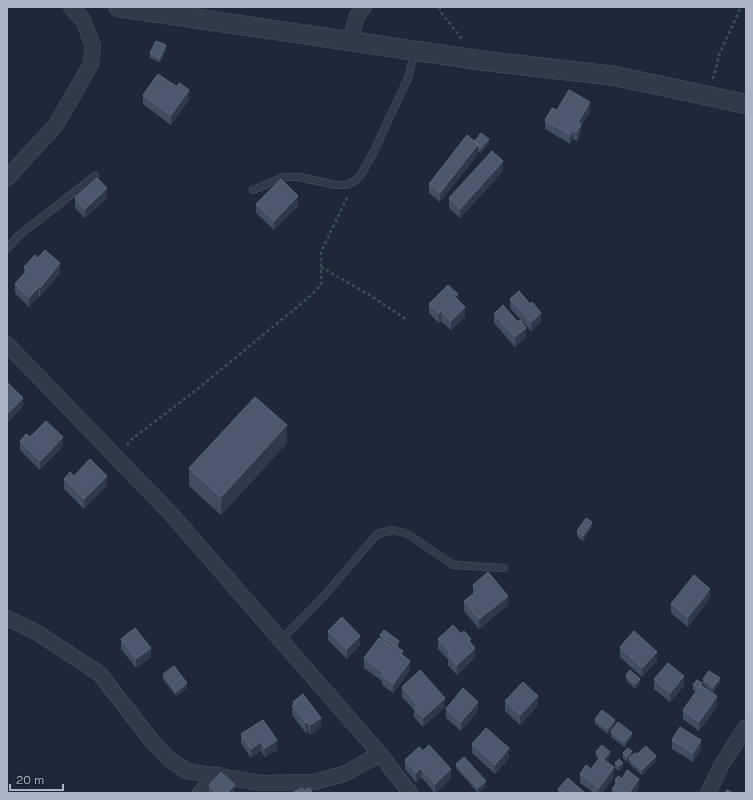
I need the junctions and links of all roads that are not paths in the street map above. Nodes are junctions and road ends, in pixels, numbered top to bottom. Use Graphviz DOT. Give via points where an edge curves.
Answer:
graph roads {
  1 [pos="71,7"];
  2 [pos="118,7"];
  3 [pos="364,7"];
  4 [pos="350,41"];
  5 [pos="415,50"];
  6 [pos="746,104"];
  7 [pos="95,176"];
  8 [pos="7,178"];
  9 [pos="253,190"];
  10 [pos="7,249"];
  11 [pos="7,344"];
  12 [pos="504,568"];
  13 [pos="7,618"];
  14 [pos="282,639"];
  15 [pos="746,727"];
  16 [pos="380,754"];
  17 [pos="218,775"];
  18 [pos="317,787"];
  19 [pos="200,793"];
  20 [pos="410,793"];
  21 [pos="708,793"];
  1 -- 8 [label="street" via="83,20 92,46 90,64 56,125"];
  2 -- 4 [label="street"];
  3 -- 4 [label="street" via="357,16"];
  4 -- 5 [label="street"];
  5 -- 6 [label="street" via="615,76"];
  5 -- 9 [label="lane" via="408,78 362,175 346,185 284,177"];
  7 -- 10 [label="lane" via="17,237"];
  11 -- 14 [label="street" via="172,515"];
  12 -- 14 [label="lane" via="453,565 408,534 393,530 377,534 324,596"];
  13 -- 17 [label="street" via="36,632 100,674 151,740 169,759 187,771"];
  14 -- 16 [label="street"];
  15 -- 21 [label="street" via="721,766"];
  16 -- 18 [label="street"];
  16 -- 20 [label="street"];
  17 -- 18 [label="street" via="260,783"];
  17 -- 19 [label="street"];
}
